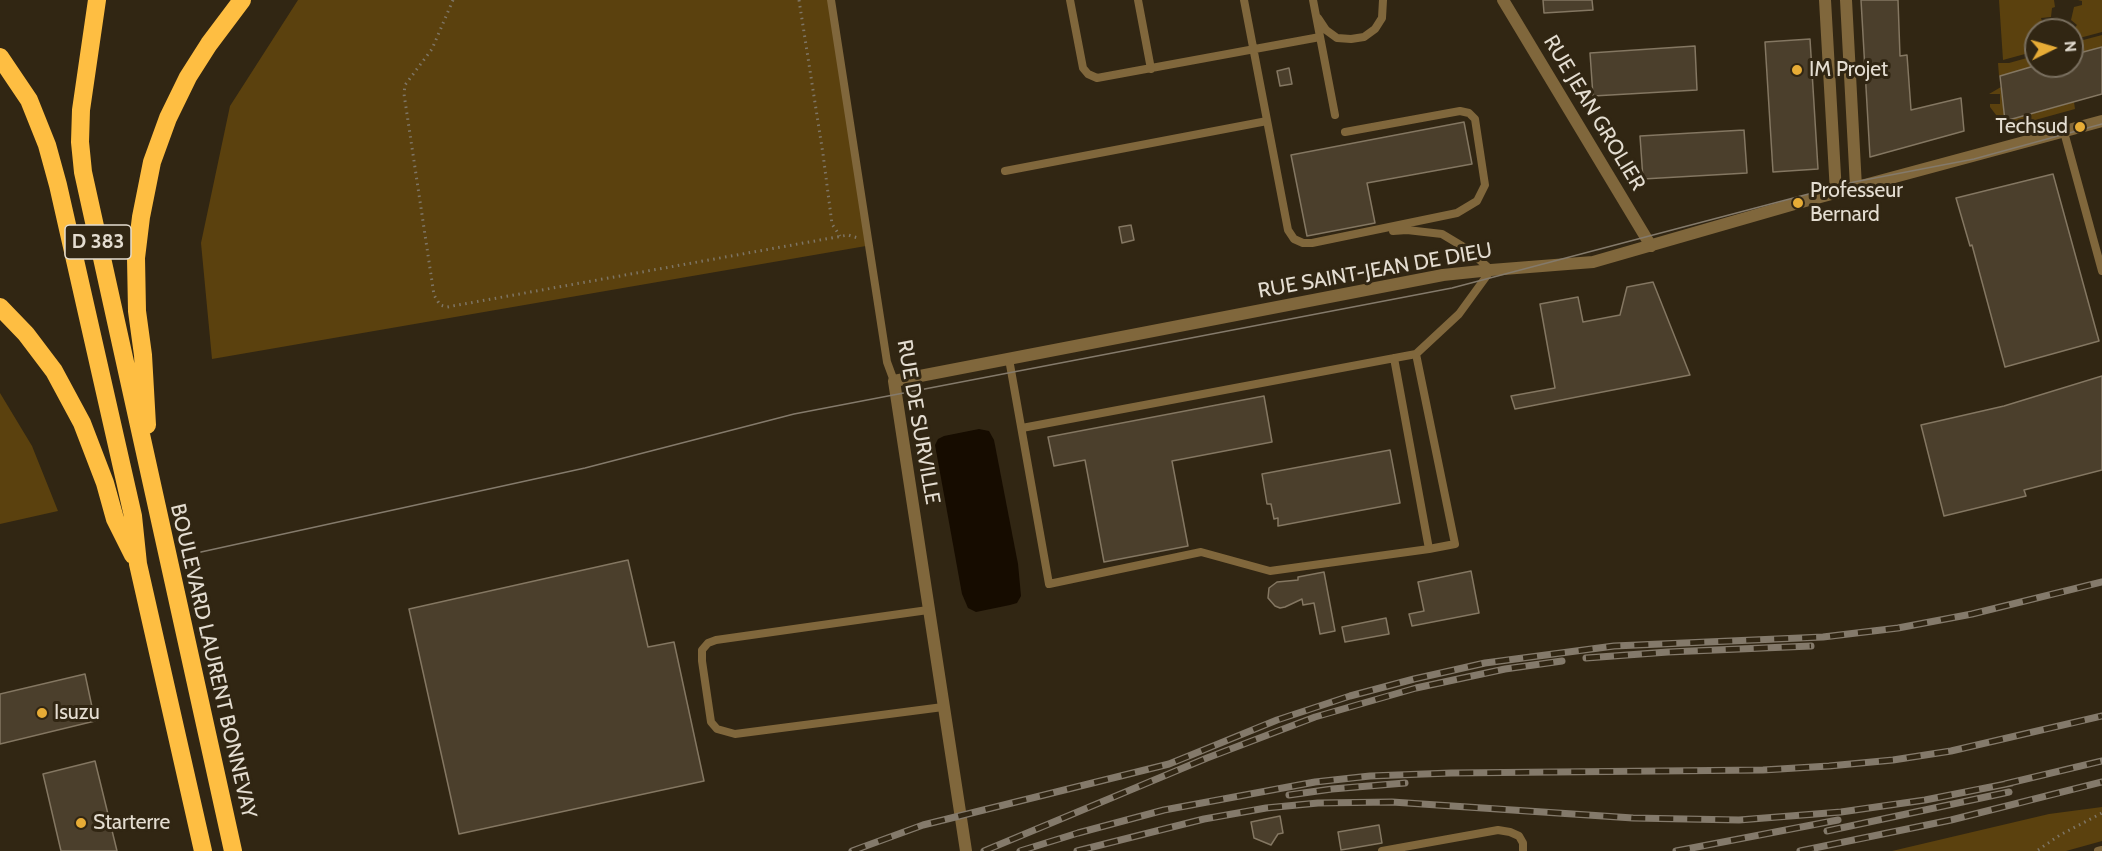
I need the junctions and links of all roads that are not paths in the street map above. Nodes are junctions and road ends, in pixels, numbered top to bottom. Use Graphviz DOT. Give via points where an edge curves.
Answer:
graph roads {
  1 [pos="97,0"];
  2 [pos="242,0"];
  3 [pos="831,0"];
  4 [pos="1070,0"];
  5 [pos="1138,0"];
  6 [pos="1244,0"];
  7 [pos="1313,0"];
  8 [pos="1383,0"];
  9 [pos="1503,0"];
  10 [pos="1826,0"];
  11 [pos="1846,0"];
  12 [pos="1315,13"];
  13 [pos="1320,37"];
  14 [pos="1253,50"];
  15 [pos="0,57"];
  16 [pos="1151,69"];
  17 [pos="1335,115"];
  18 [pos="1267,121"];
  19 [pos="2102,122"];
  20 [pos="1345,132"];
  21 [pos="2064,132"];
  22 [pos="1005,171"];
  23 [pos="1856,187"];
  24 [pos="1836,193"];
  25 [pos="1371,231"];
  26 [pos="1651,246"];
  27 [pos="1491,270"];
  28 [pos="2102,271"];
  29 [pos="0,307"];
  30 [pos="1416,354"];
  31 [pos="1394,358"];
  32 [pos="1009,359"];
  33 [pos="894,381"];
  34 [pos="1022,428"];
  35 [pos="150,481"];
  36 [pos="1429,549"];
  37 [pos="138,564"];
  38 [pos="928,610"];
  39 [pos="943,707"];
  40 [pos="1403,848"];
  41 [pos="203,851"];
  42 [pos="233,851"];
  43 [pos="966,851"];
  44 [pos="1382,851"];
  45 [pos="1416,851"];
  46 [pos="1522,851"];
  1 -- 35 [label="highway, D 383" via="81,110 83,172"];
  2 -- 35 [label="highway" via="188,76 168,118 152,162 141,217 136,258 137,311"];
  3 -- 33 [label="lane, RUE DE SURVILLE" via="887,362"];
  4 -- 16 [label="lane" via="1083,68 1088,74 1104,78"];
  5 -- 16 [label="lane"];
  6 -- 14 [label="lane"];
  7 -- 12 [label="lane"];
  8 -- 12 [label="lane" via="1382,18 1364,37 1337,38"];
  9 -- 26 [label="street, RUE JEAN GROLIER"];
  10 -- 24 [label="street"];
  11 -- 23 [label="street"];
  12 -- 13 [label="lane"];
  13 -- 14 [label="lane"];
  13 -- 17 [label="lane"];
  14 -- 16 [label="lane"];
  14 -- 18 [label="lane"];
  15 -- 37 [label="highway, D 383" via="29,100 47,145 133,516"];
  18 -- 22 [label="lane"];
  18 -- 25 [label="lane" via="1288,230 1294,239 1312,243"];
  19 -- 21 [label="street, RUE SAINT-JEAN DE DIEU"];
  20 -- 25 [label="lane" via="1460,111 1475,119 1485,185 1477,201 1457,213"];
  21 -- 23 [label="street, RUE SAINT-JEAN DE DIEU"];
  21 -- 28 [label="lane"];
  23 -- 24 [label="street, RUE SAINT-JEAN DE DIEU"];
  24 -- 26 [label="street, RUE SAINT-JEAN DE DIEU"];
  25 -- 27 [label="lane" via="1442,234"];
  26 -- 27 [label="street, RUE SAINT-JEAN DE DIEU" via="1593,262"];
  27 -- 30 [label="lane" via="1459,314"];
  27 -- 32 [label="street, RUE SAINT-JEAN DE DIEU"];
  29 -- 37 [label="highway" via="54,371 71,402 105,483 115,519"];
  30 -- 31 [label="lane"];
  30 -- 36 [label="lane" via="1455,544"];
  31 -- 34 [label="lane"];
  31 -- 36 [label="lane"];
  32 -- 33 [label="street, RUE SAINT-JEAN DE DIEU"];
  32 -- 34 [label="lane"];
  33 -- 38 [label="street, RUE DE SURVILLE"];
  34 -- 36 [label="lane" via="1049,584 1201,552 1270,571"];
  35 -- 42 [label="highway, BOULEVARD LAURENT BONNEVAY / D 383"];
  37 -- 41 [label="highway, D 383"];
  38 -- 39 [label="street, RUE DE SURVILLE"];
  38 -- 39 [label="lane" via="708,643 702,650 702,661 711,722 717,729 735,734"];
  39 -- 43 [label="street, RUE DE SURVILLE"];
  40 -- 44 [label="lane"];
  40 -- 45 [label="lane"];
  40 -- 46 [label="lane" via="1498,830 1519,836"];
}
